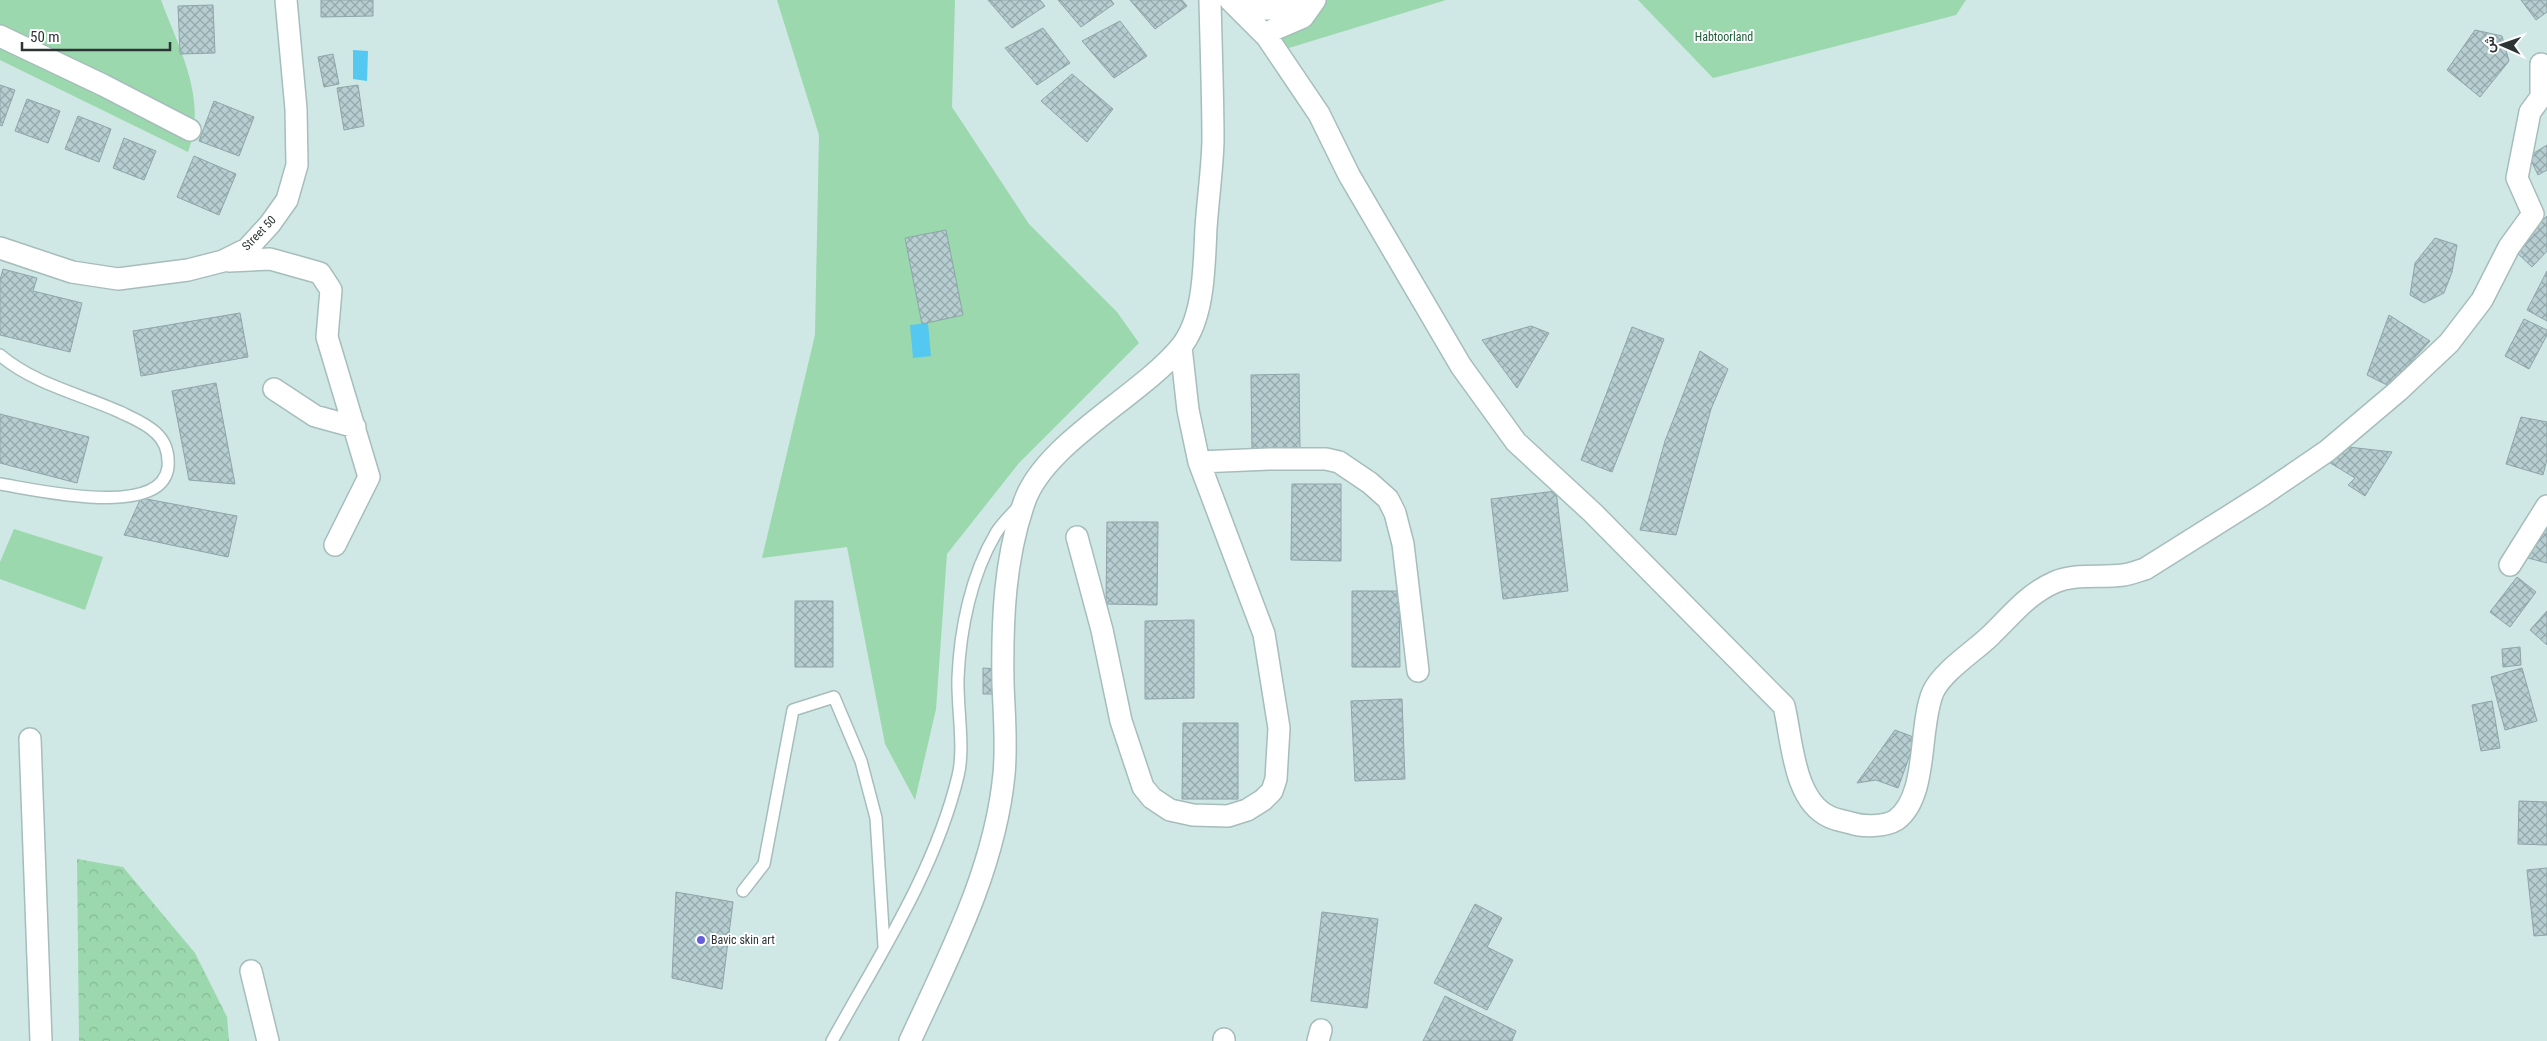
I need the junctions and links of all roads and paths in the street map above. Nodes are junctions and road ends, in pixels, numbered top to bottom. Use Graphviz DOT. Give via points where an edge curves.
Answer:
graph roads {
  1 [pos="286,0"];
  2 [pos="1210,0"];
  3 [pos="1293,0"];
  4 [pos="1316,0"];
  5 [pos="1235,4"];
  6 [pos="1264,34"];
  7 [pos="0,36"];
  8 [pos="2541,64"];
  9 [pos="190,130"];
  10 [pos="2540,211"];
  11 [pos="0,248"];
  12 [pos="223,261"];
  13 [pos="1181,347"];
  14 [pos="0,355"];
  15 [pos="274,389"];
  16 [pos="355,428"];
  17 [pos="1200,462"];
  18 [pos="0,484"];
  19 [pos="1024,500"];
  20 [pos="2547,506"];
  21 [pos="1077,537"];
  22 [pos="335,545"];
  23 [pos="2510,565"];
  24 [pos="1418,671"];
  25 [pos="30,740"];
  26 [pos="744,891"];
  27 [pos="884,946"];
  28 [pos="251,971"];
  29 [pos="41,1041"];
  30 [pos="268,1041"];
  31 [pos="832,1041"];
  32 [pos="910,1041"];
  1 -- 12 [label="street, Street 50" via="296,109 297,165 288,200 270,224 247,249"];
  2 -- 13 [label="street" via="1212,144 1202,291 1195,318"];
  3 -- 5 [label="street" via="1287,9"];
  4 -- 6 [label="street" via="1303,17"];
  5 -- 6 [label="street"];
  6 -- 10 [label="street" via="1319,114 1349,175 1461,366 1516,442 1593,513 1784,706 1800,780 1811,802 1828,816 1858,825 1895,821 1909,805 1918,776 1926,710 1934,690 2010,612 2057,581 2126,575 2145,569 2327,451 2398,391 2448,343 2482,300 2509,247"];
  7 -- 9 [label="street"];
  8 -- 10 [label="street" via="2541,97 2530,112 2517,178"];
  11 -- 12 [label="street, Street 50" via="72,272 118,279 188,270"];
  12 -- 16 [label="street" via="270,259 320,273 331,290 327,337"];
  13 -- 17 [label="street" via="1188,410"];
  13 -- 19 [label="street" via="1143,385 1088,425 1058,454"];
  14 -- 18 [label="lane" via="42,381 138,421 156,432 166,444 168,458 167,472 151,491 114,498 65,495"];
  15 -- 16 [label="street" via="315,416"];
  16 -- 22 [label="street" via="369,477"];
  17 -- 21 [label="street" via="1264,634 1279,728 1278,761 1272,791 1247,810 1228,816 1170,810 1152,798 1143,787 1121,721 1102,630"];
  17 -- 24 [label="street" via="1269,459 1338,462 1370,482 1388,499 1403,544"];
  19 -- 27 [label="lane" via="996,532 973,584 958,678 959,773 948,814 928,866"];
  19 -- 32 [label="street" via="1008,567 1003,630 1004,774 996,820 982,877"];
  20 -- 23 [label="street"];
  25 -- 29 [label="street"];
  26 -- 27 [label="lane" via="764,864 793,710 834,697 861,761 876,818"];
  27 -- 31 [label="lane"];
  28 -- 30 [label="street"];
}
